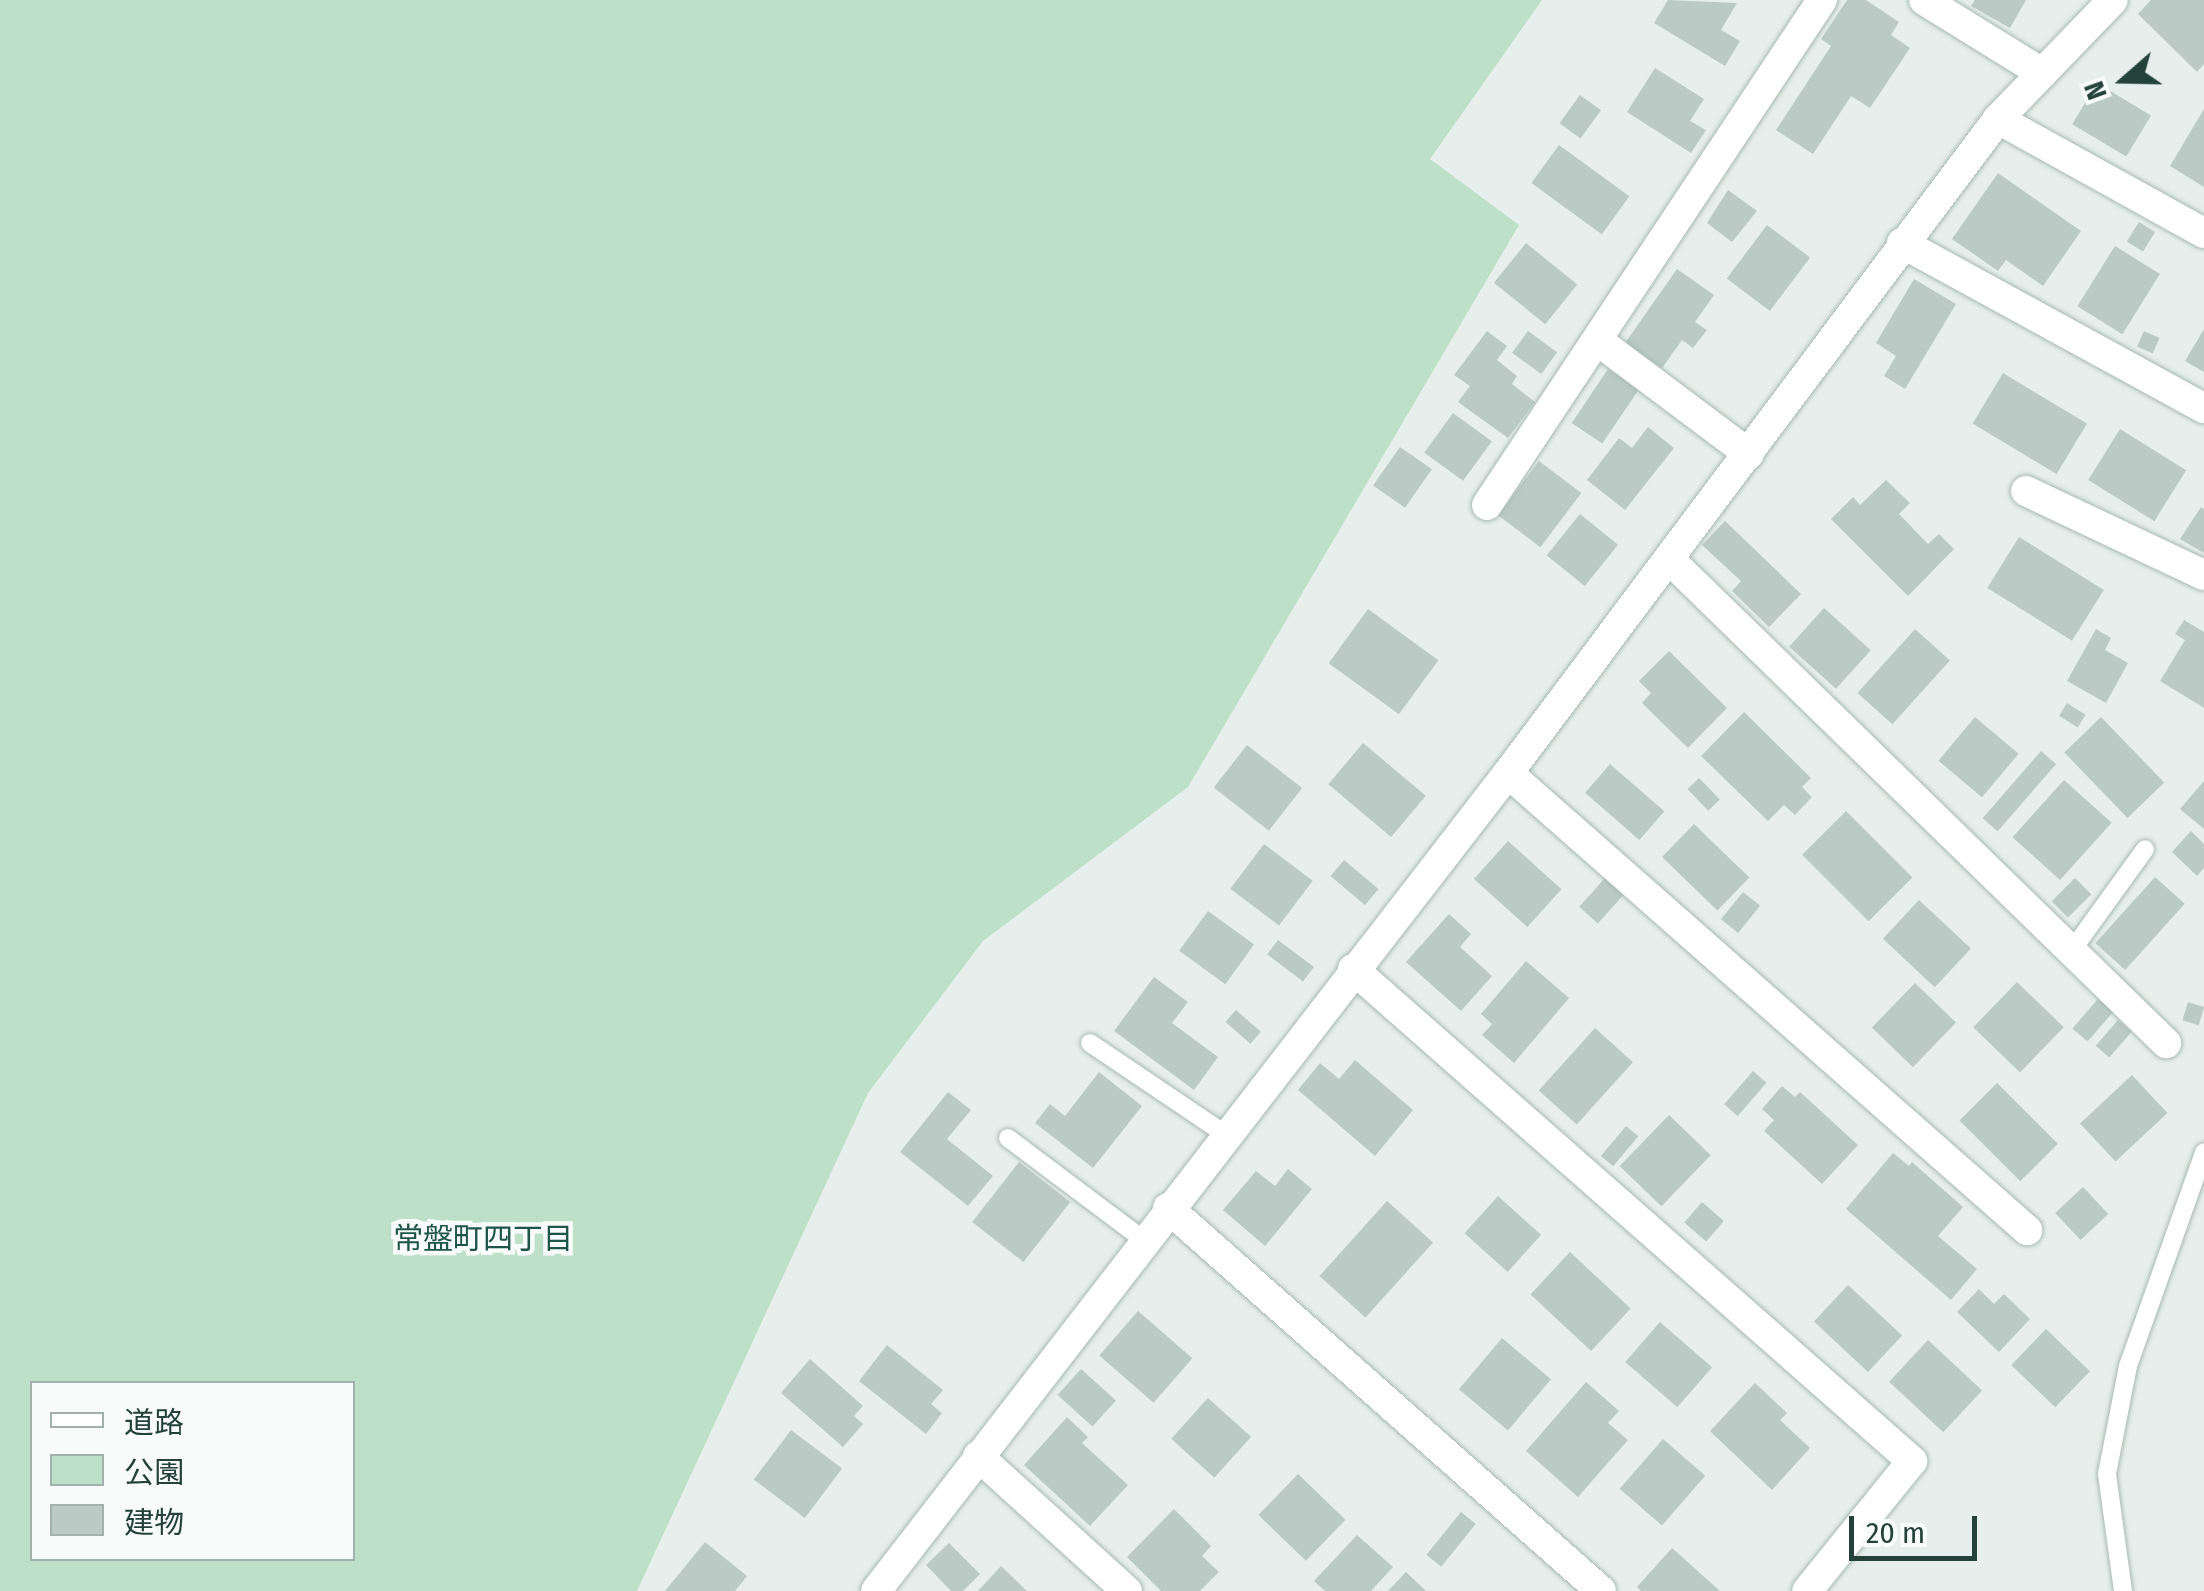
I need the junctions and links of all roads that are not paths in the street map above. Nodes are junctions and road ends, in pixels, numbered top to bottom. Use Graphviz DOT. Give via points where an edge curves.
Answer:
graph roads {
  1 [pos="1822,0"];
  2 [pos="1924,0"];
  3 [pos="2113,0"];
  4 [pos="2042,73"];
  5 [pos="1998,119"];
  6 [pos="2204,233"];
  7 [pos="1902,243"];
  8 [pos="1597,340"];
  9 [pos="2204,408"];
  10 [pos="1750,454"];
  11 [pos="2026,491"];
  12 [pos="1487,505"];
  13 [pos="1669,559"];
  14 [pos="2204,575"];
  15 [pos="1508,772"];
  16 [pos="2145,849"];
  17 [pos="2074,949"];
  18 [pos="1353,970"];
  19 [pos="1090,1043"];
  20 [pos="2166,1043"];
  21 [pos="1228,1136"];
  22 [pos="1008,1138"];
  23 [pos="2204,1152"];
  24 [pos="1168,1208"];
  25 [pos="2027,1230"];
  26 [pos="1145,1241"];
  27 [pos="978,1456"];
  28 [pos="876,1591"];
  29 [pos="1127,1591"];
  30 [pos="1601,1591"];
  31 [pos="1807,1591"];
  32 [pos="2123,1591"];
  1 -- 8 [label="street"];
  2 -- 4 [label="street"];
  3 -- 4 [label="street"];
  4 -- 5 [label="street"];
  5 -- 6 [label="street"];
  5 -- 7 [label="street"];
  7 -- 9 [label="street"];
  7 -- 10 [label="street"];
  8 -- 10 [label="street"];
  8 -- 12 [label="street"];
  10 -- 13 [label="street"];
  11 -- 14 [label="street"];
  13 -- 15 [label="street"];
  13 -- 17 [label="street"];
  15 -- 18 [label="street"];
  15 -- 25 [label="street"];
  16 -- 17 [label="lane"];
  17 -- 20 [label="street"];
  18 -- 21 [label="street"];
  18 -- 31 [label="street" via="1912,1461"];
  19 -- 21 [label="lane"];
  21 -- 24 [label="street"];
  22 -- 26 [label="lane"];
  23 -- 32 [label="lane" via="2128,1366 2107,1474"];
  24 -- 26 [label="street"];
  24 -- 30 [label="street"];
  26 -- 27 [label="street"];
  27 -- 28 [label="street"];
  27 -- 29 [label="street"];
}
